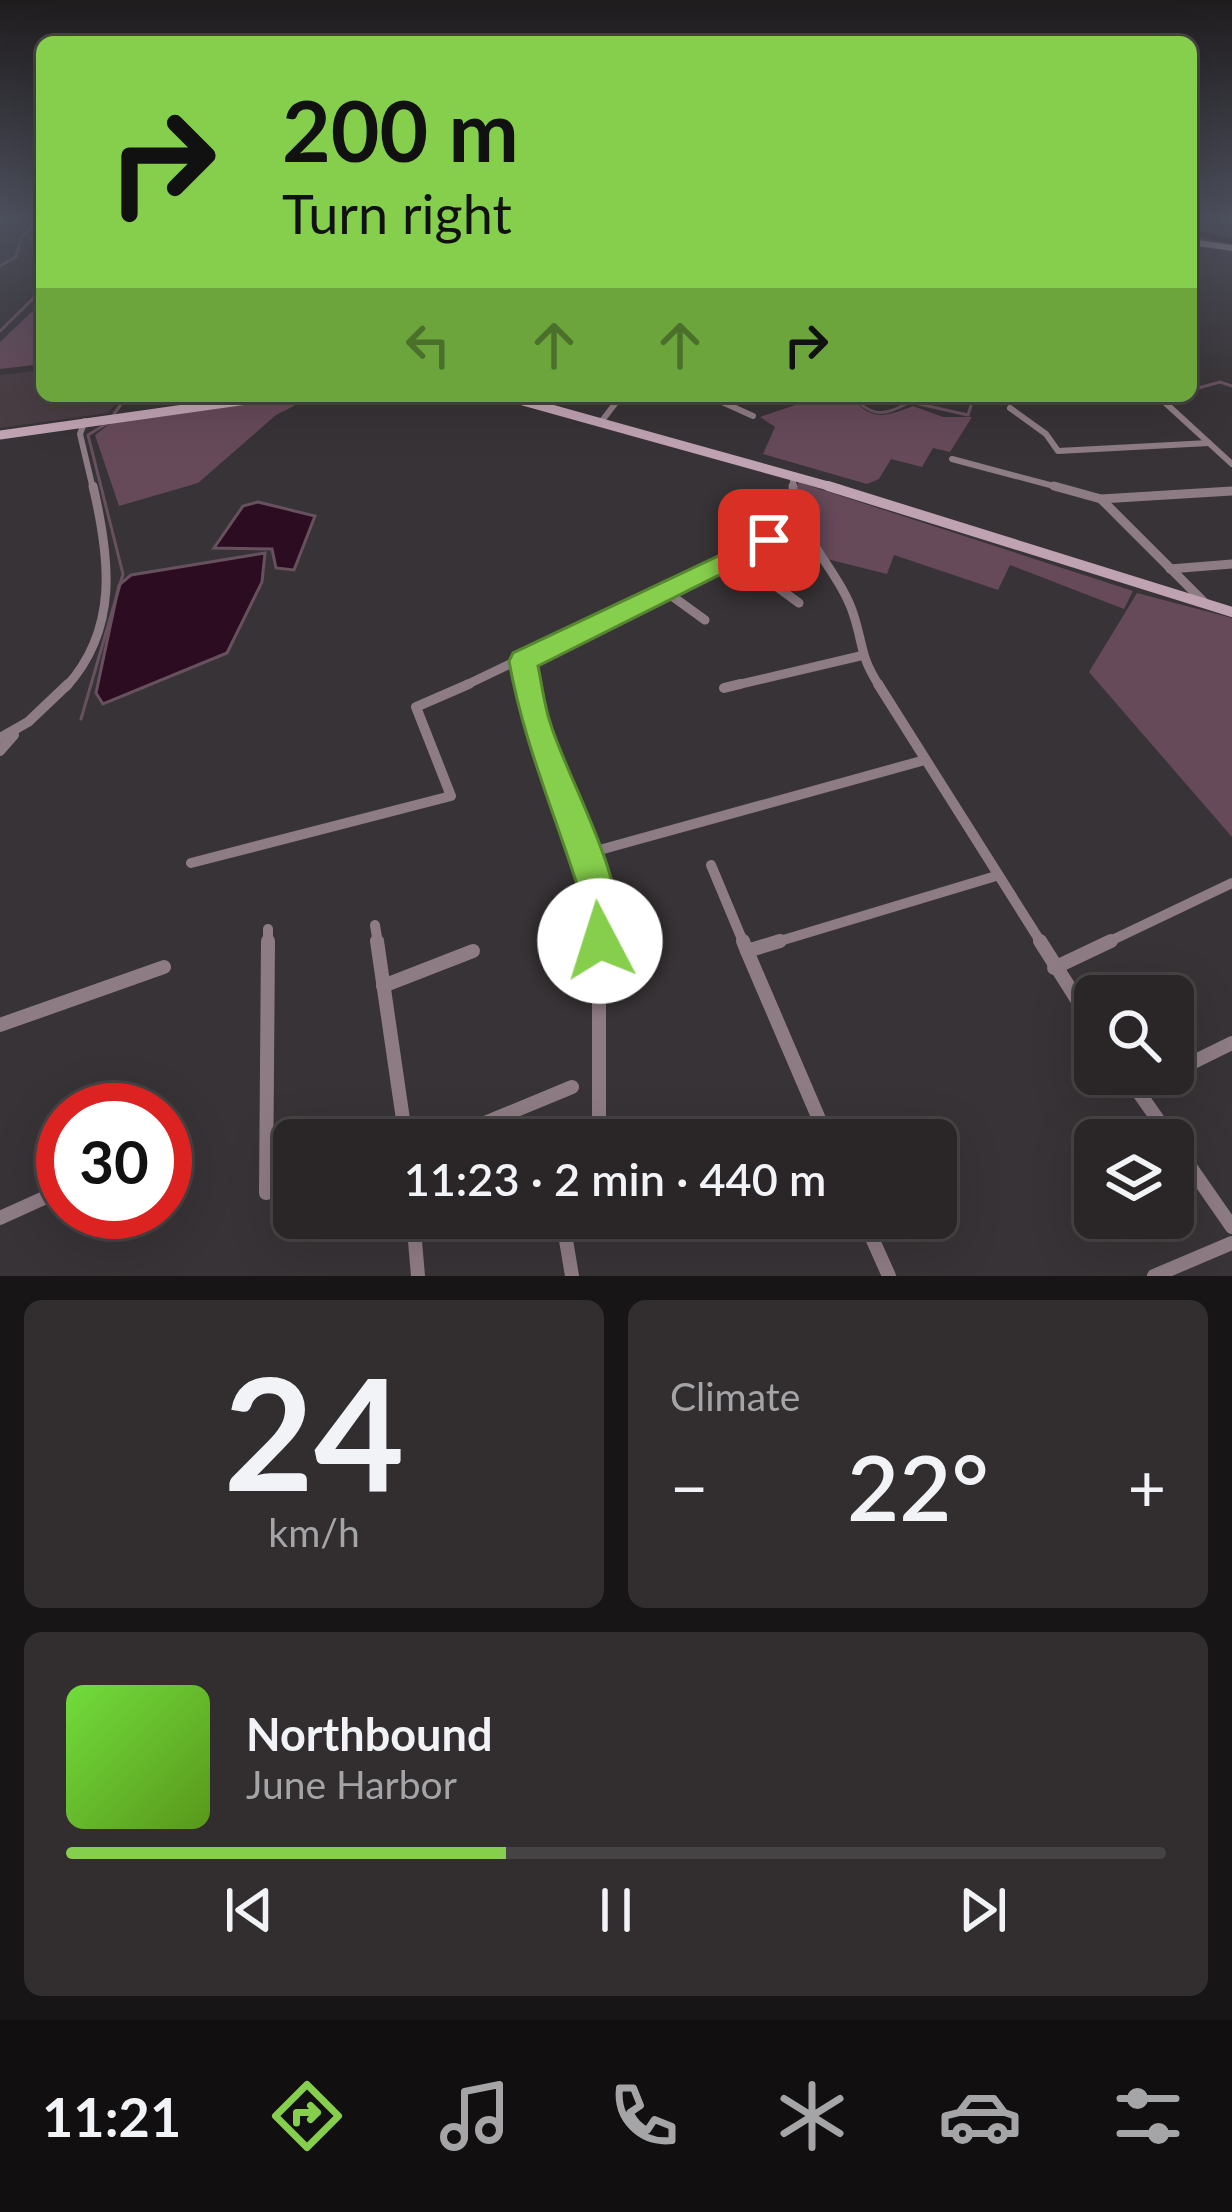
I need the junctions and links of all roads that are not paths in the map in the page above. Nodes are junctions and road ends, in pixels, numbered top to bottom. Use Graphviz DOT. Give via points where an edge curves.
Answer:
graph roads {
  1 [pos="229,402"];
  2 [pos="546,402"];
  3 [pos="616,402"];
  4 [pos="722,402"];
  5 [pos="1164,402"];
  6 [pos="1010,408"];
  7 [pos="753,416"];
  8 [pos="85,421"];
  9 [pos="601,422"];
  10 [pos="0,435"];
  11 [pos="1209,443"];
  12 [pos="952,459"];
  13 [pos="1232,464"];
  14 [pos="794,475"];
  15 [pos="1232,491"];
  16 [pos="1101,499"];
  17 [pos="802,524"];
  18 [pos="735,556"];
  19 [pos="1232,564"];
  20 [pos="1170,568"];
  21 [pos="665,590"];
  22 [pos="799,602"];
  23 [pos="1211,609"];
  24 [pos="1232,612"];
  25 [pos="705,620"];
  26 [pos="860,656"];
  27 [pos="523,661"];
  28 [pos="724,688"];
  29 [pos="18,731"];
  30 [pos="0,738"];
  31 [pos="0,751"];
  32 [pos="925,760"];
  33 [pos="585,854"];
  34 [pos="191,863"];
  35 [pos="711,865"];
  36 [pos="996,876"];
  37 [pos="1232,883"];
  38 [pos="375,925"];
  39 [pos="268,929"];
  40 [pos="473,951"];
  41 [pos="747,951"];
  42 [pos="164,967"];
  43 [pos="1054,968"];
  44 [pos="383,986"];
  45 [pos="1074,997"];
  46 [pos="0,1025"];
  47 [pos="1232,1042"];
  48 [pos="1194,1061"];
  49 [pos="572,1088"];
  50 [pos="403,1119"];
  51 [pos="496,1119"];
  52 [pos="599,1119"];
  53 [pos="819,1119"];
  54 [pos="1194,1173"];
  55 [pos="273,1191"];
  56 [pos="36,1202"];
  57 [pos="0,1218"];
  58 [pos="1232,1227"];
  59 [pos="415,1239"];
  60 [pos="567,1239"];
  61 [pos="872,1239"];
  62 [pos="1232,1243"];
  63 [pos="418,1276"];
  64 [pos="572,1276"];
  65 [pos="889,1276"];
  66 [pos="1154,1276"];
  1 -- 8 [label="main road"];
  2 -- 9 [label="main road"];
  3 -- 9 [label="street"];
  4 -- 7 [label="street"];
  5 -- 11 [label="street"];
  6 -- 11 [label="street" via="1058,452"];
  8 -- 10 [label="main road"];
  8 -- 29 [label="street" via="80,434 112,577 103,621 88,665"];
  9 -- 14 [label="main road"];
  11 -- 13 [label="street"];
  12 -- 16 [label="street"];
  14 -- 17 [label="street"];
  14 -- 23 [label="main road"];
  15 -- 16 [label="street"];
  16 -- 20 [label="street"];
  17 -- 18 [label="street"];
  17 -- 26 [label="street" via="854,614"];
  18 -- 21 [label="street"];
  18 -- 22 [label="street"];
  19 -- 20 [label="street"];
  20 -- 23 [label="street"];
  21 -- 25 [label="street"];
  21 -- 27 [label="street"];
  23 -- 24 [label="main road"];
  26 -- 28 [label="street"];
  26 -- 32 [label="street"];
  27 -- 33 [label="street" via="534,721"];
  27 -- 34 [label="street" via="416,706 451,796"];
  29 -- 30 [label="street"];
  29 -- 31 [label="street"];
  32 -- 33 [label="street"];
  32 -- 36 [label="street"];
  33 -- 52 [label="street" via="599,898"];
  35 -- 41 [label="street"];
  36 -- 41 [label="street"];
  36 -- 43 [label="street"];
  37 -- 43 [label="street"];
  38 -- 44 [label="street"];
  39 -- 55 [label="street" via="266,1193"];
  40 -- 44 [label="street"];
  41 -- 53 [label="street"];
  42 -- 46 [label="street"];
  43 -- 45 [label="street"];
  44 -- 50 [label="street"];
  47 -- 48 [label="street"];
  49 -- 51 [label="street"];
  54 -- 58 [label="street"];
  56 -- 57 [label="street"];
  59 -- 63 [label="street"];
  60 -- 64 [label="street"];
  61 -- 65 [label="street"];
  62 -- 66 [label="street"];
}
